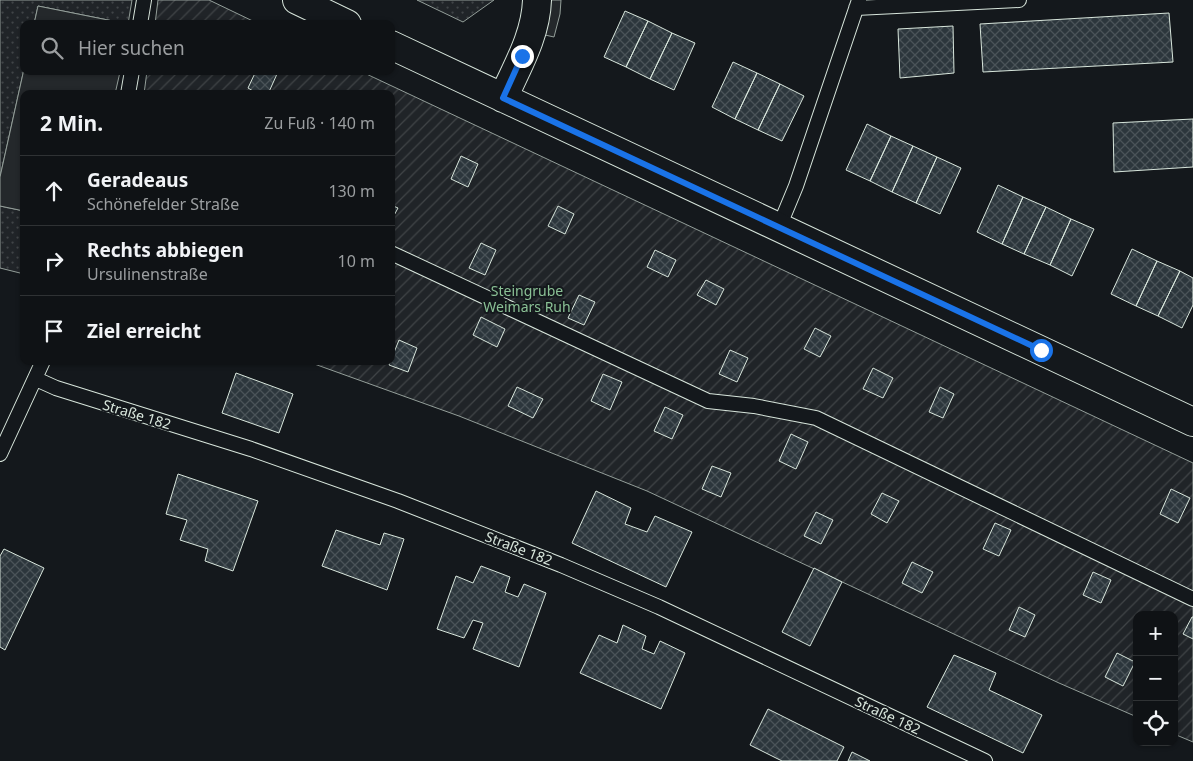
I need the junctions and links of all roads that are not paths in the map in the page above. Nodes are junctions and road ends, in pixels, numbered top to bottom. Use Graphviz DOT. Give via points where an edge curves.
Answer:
graph roads {
  1 [pos="144,0"];
  2 [pos="297,0"];
  3 [pos="537,0"];
  4 [pos="1019,0"];
  5 [pos="858,4"];
  6 [pos="141,20"];
  7 [pos="339,20"];
  8 [pos="395,47"];
  9 [pos="131,75"];
  10 [pos="129,90"];
  11 [pos="503,98"];
  12 [pos="779,227"];
  13 [pos="395,255"];
  14 [pos="41,365"];
  15 [pos="36,379"];
  16 [pos="1193,422"];
  17 [pos="0,454"];
  18 [pos="1193,599"];
  19 [pos="985,761"];
  1 -- 6 [label="lane"];
  2 -- 7 [label="street"];
  3 -- 11 [label="street" via="532,30"];
  4 -- 5 [label="lane"];
  5 -- 12 [label="lane"];
  8 -- 11 [label="street"];
  9 -- 10 [label="lane"];
  11 -- 12 [label="street"];
  12 -- 16 [label="street"];
  13 -- 18 [label="lane" via="708,401 816,418"];
  14 -- 15 [label="lane"];
  15 -- 17 [label="lane"];
  15 -- 19 [label="lane, Straße 182" via="398,501 561,565 659,607"];
}
